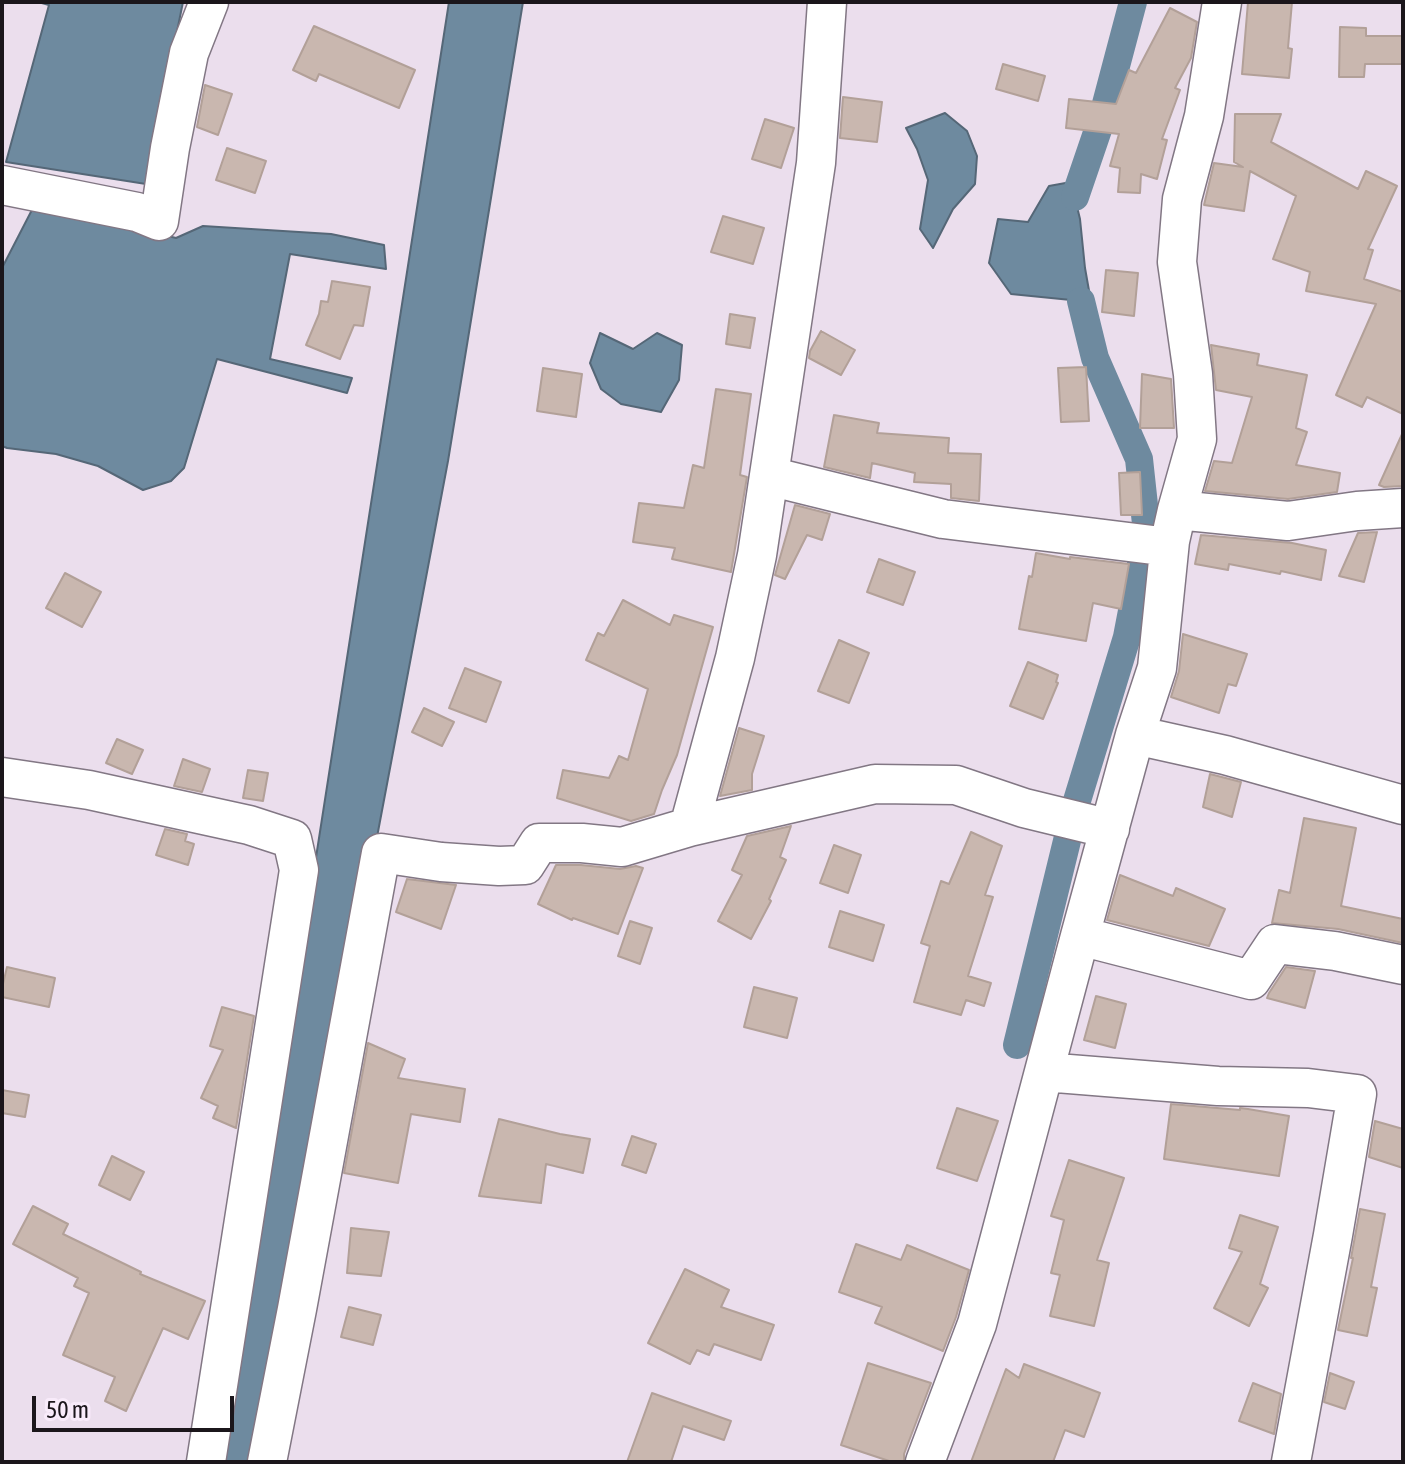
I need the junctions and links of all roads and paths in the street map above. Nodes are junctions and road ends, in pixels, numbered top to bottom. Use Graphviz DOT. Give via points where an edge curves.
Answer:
graph roads {
  1 [pos="209,2"];
  2 [pos="827,2"];
  3 [pos="1222,2"];
  4 [pos="2,185"];
  5 [pos="769,476"];
  6 [pos="1403,508"];
  7 [pos="1177,510"];
  8 [pos="1152,545"];
  9 [pos="1135,735"];
  10 [pos="2,777"];
  11 [pos="1403,805"];
  12 [pos="1083,822"];
  13 [pos="689,827"];
  14 [pos="1080,936"];
  15 [pos="1403,965"];
  16 [pos="1044,1072"];
  17 [pos="206,1462"];
  18 [pos="267,1462"];
  19 [pos="925,1462"];
  20 [pos="1291,1462"];
  1 -- 4 [label="street" via="189,53 159,221"];
  2 -- 5 [label="street" via="816,163"];
  3 -- 7 [label="street" via="1204,116 1182,199 1177,262 1197,439"];
  5 -- 8 [label="street" via="943,519"];
  5 -- 13 [label="street" via="735,658"];
  6 -- 7 [label="street" via="1288,521"];
  7 -- 8 [label="street"];
  8 -- 9 [label="street" via="1157,668"];
  9 -- 11 [label="street"];
  9 -- 12 [label="street"];
  10 -- 17 [label="street" via="89,790 292,839 299,870"];
  12 -- 13 [label="street" via="956,785 875,784"];
  12 -- 14 [label="street"];
  13 -- 18 [label="street" via="622,847 539,843 525,865 381,853"];
  14 -- 15 [label="street" via="1251,980 1275,944"];
  14 -- 16 [label="street"];
  16 -- 19 [label="street" via="977,1324"];
  16 -- 20 [label="street" via="1357,1094"];
}
